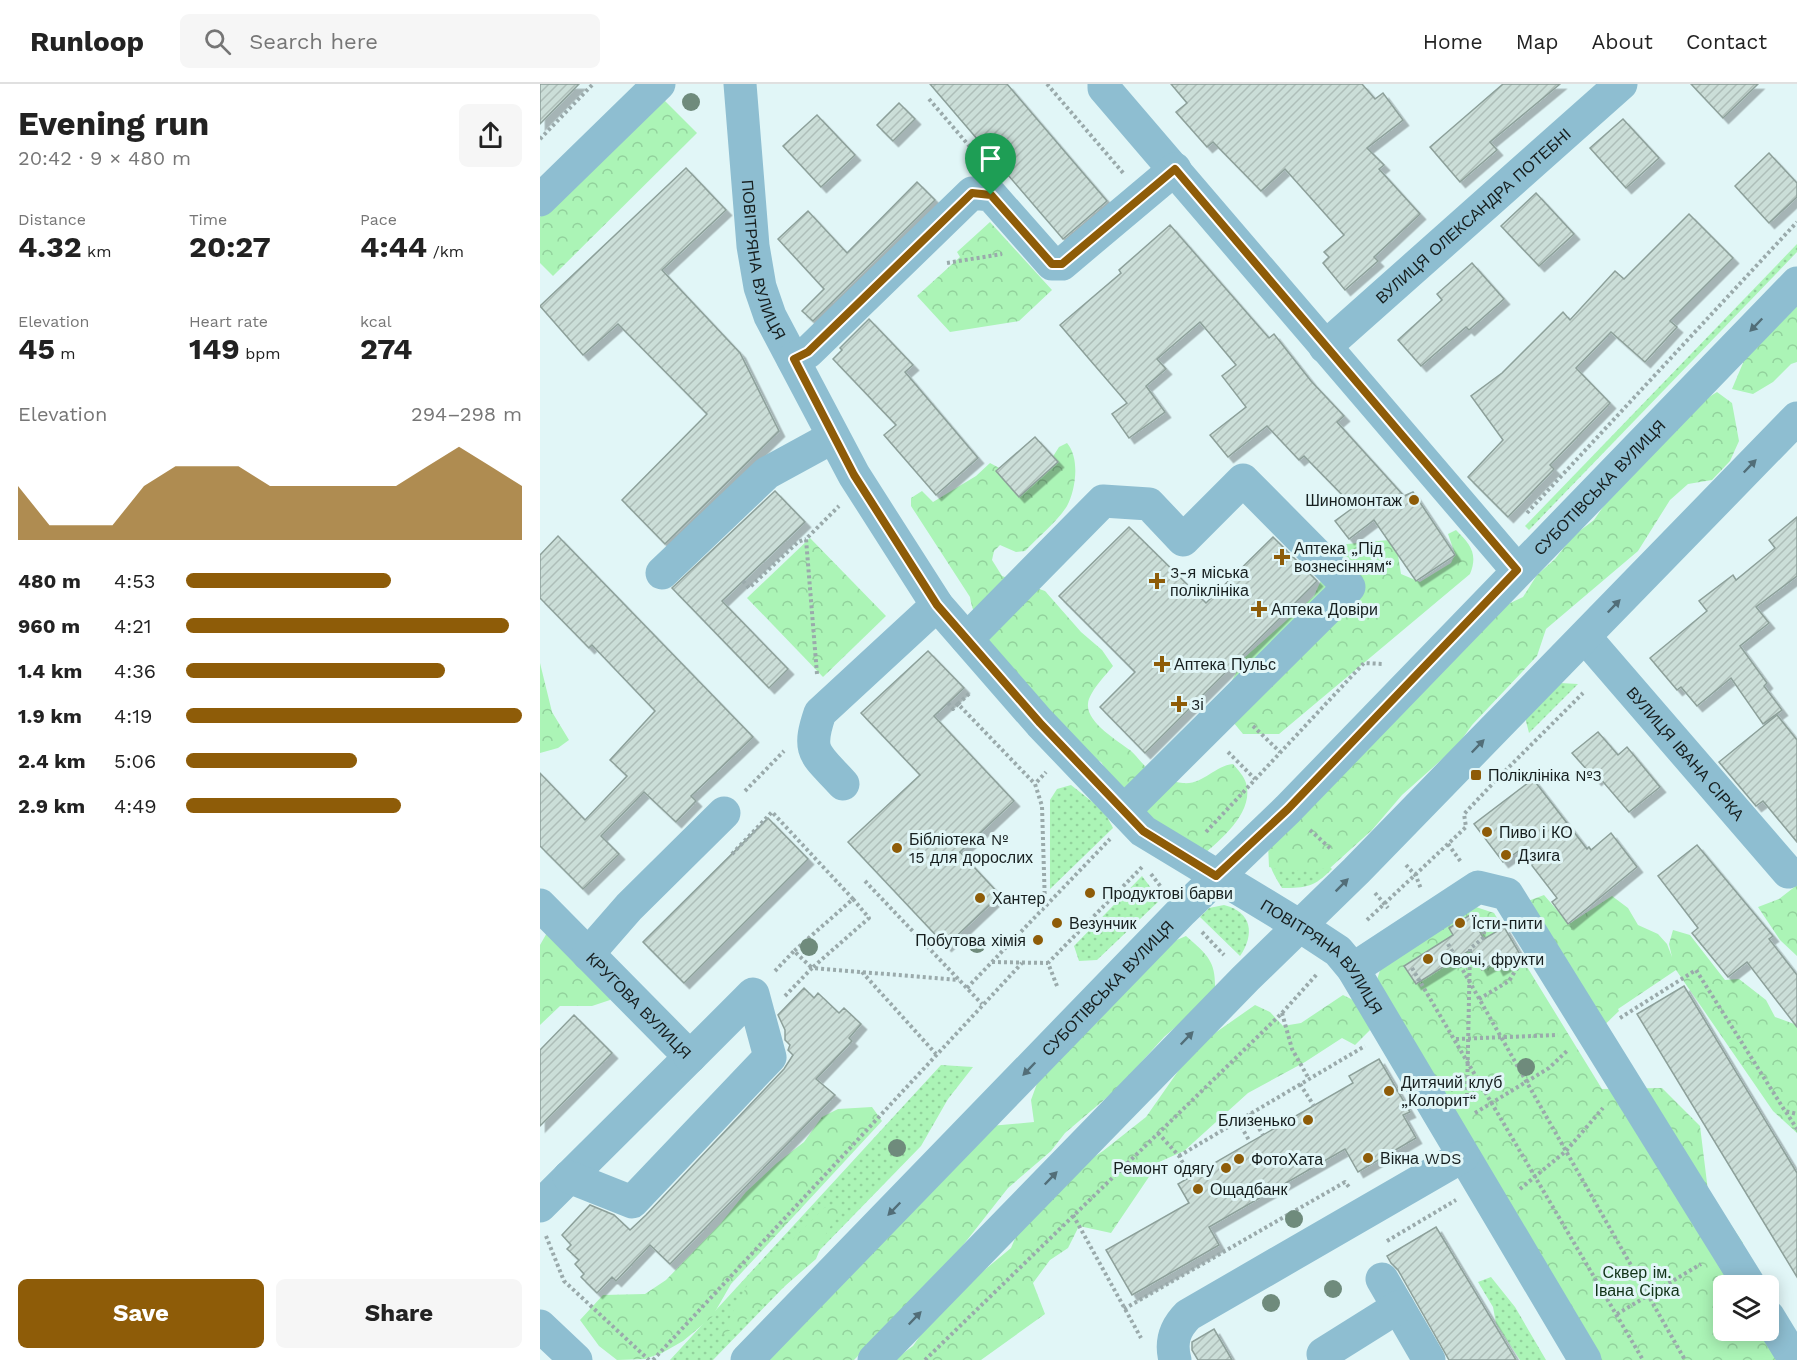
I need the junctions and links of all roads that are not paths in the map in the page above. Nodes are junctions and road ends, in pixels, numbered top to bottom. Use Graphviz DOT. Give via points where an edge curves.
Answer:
graph roads {
  1 [pos="659,84"];
  2 [pos="740,84"];
  3 [pos="1621,84"];
  4 [pos="1104,86"];
  5 [pos="1175,169"];
  6 [pos="540,200"];
  7 [pos="1797,283"];
  8 [pos="1325,347"];
  9 [pos="794,359"];
  10 [pos="1797,418"];
  11 [pos="833,436"];
  12 [pos="1517,570"];
  13 [pos="662,573"];
  14 [pos="937,605"];
  15 [pos="1585,637"];
  16 [pos="967,639"];
  17 [pos="843,784"];
  18 [pos="724,813"];
  19 [pos="1121,820"];
  20 [pos="1788,872"];
  21 [pos="1216,876"];
  22 [pos="540,905"];
  23 [pos="1300,926"];
  24 [pos="588,954"];
  25 [pos="1338,968"];
  26 [pos="690,1057"];
  27 [pos="1463,1156"];
  28 [pos="569,1177"];
  29 [pos="540,1206"];
  30 [pos="1743,1275"];
  31 [pos="1382,1279"];
  32 [pos="1398,1307"];
  33 [pos="540,1326"];
  34 [pos="1779,1334"];
  35 [pos="1323,1354"];
  36 [pos="576,1360"];
  37 [pos="747,1360"];
  38 [pos="874,1360"];
  39 [pos="1175,1360"];
  40 [pos="1430,1360"];
  41 [pos="1585,1360"];
  42 [pos="1795,1360"];
  1 -- 6 [label="street"];
  2 -- 9 [label="street, ПОВІТРЯНА ВУЛИЦЯ" via="760,287 770,316"];
  3 -- 8 [label="street, ВУЛИЦЯ ОЛЕКСАНДРА ПОТЕБНІ"];
  4 -- 5 [label="street"];
  5 -- 8 [label="street"];
  5 -- 9 [label="street" via="1062,264 1052,264 991,195 972,193 808,352"];
  7 -- 12 [label="street, СУБОТІВСЬКА ВУЛИЦЯ, one-way"];
  8 -- 12 [label="street"];
  9 -- 11 [label="street, ПОВІТРЯНА ВУЛИЦЯ"];
  15 -- 10 [label="street, one-way"];
  11 -- 13 [label="street" via="767,473"];
  11 -- 14 [label="street, ПОВІТРЯНА ВУЛИЦЯ"];
  12 -- 21 [label="street, СУБОТІВСЬКА ВУЛИЦЯ" via="1288,809"];
  14 -- 16 [label="street, ПОВІТРЯНА ВУЛИЦЯ"];
  14 -- 17 [label="street" via="820,713 812,737 813,751"];
  15 -- 20 [label="street, ВУЛИЦЯ ІВАНА СІРКА"];
  23 -- 15 [label="street, one-way"];
  16 -- 19 [label="street, ПОВІТРЯНА ВУЛИЦЯ"];
  16 -- 19 [label="street" via="1103,501 1149,504 1183,540 1243,480 1349,587"];
  18 -- 24 [label="street" via="629,907"];
  19 -- 21 [label="street, ПОВІТРЯНА ВУЛИЦЯ"];
  21 -- 23 [label="street, ПОВІТРЯНА ВУЛИЦЯ"];
  21 -- 37 [label="street, СУБОТІВСЬКА ВУЛИЦЯ, one-way"];
  22 -- 24 [label="street, КРУГОВА ВУЛИЦЯ"];
  23 -- 25 [label="street, ПОВІТРЯНА ВУЛИЦЯ" via="1338,951"];
  38 -- 23 [label="street, one-way"];
  24 -- 26 [label="street, КРУГОВА ВУЛИЦЯ"];
  25 -- 27 [label="street, ПОВІТРЯНА ВУЛИЦЯ"];
  25 -- 30 [label="street" via="1395,941 1478,887 1507,894"];
  26 -- 28 [label="street, КРУГОВА ВУЛИЦЯ"];
  26 -- 28 [label="street" via="753,993 770,1057 632,1202"];
  27 -- 39 [label="street" via="1188,1315 1174,1335"];
  27 -- 41 [label="street, ПОВІТРЯНА ВУЛИЦЯ"];
  28 -- 29 [label="street, КРУГОВА ВУЛИЦЯ"];
  31 -- 32 [label="street"];
  32 -- 35 [label="street"];
  32 -- 40 [label="street"];
  33 -- 36 [label="street"];
  34 -- 42 [label="street"];
}
